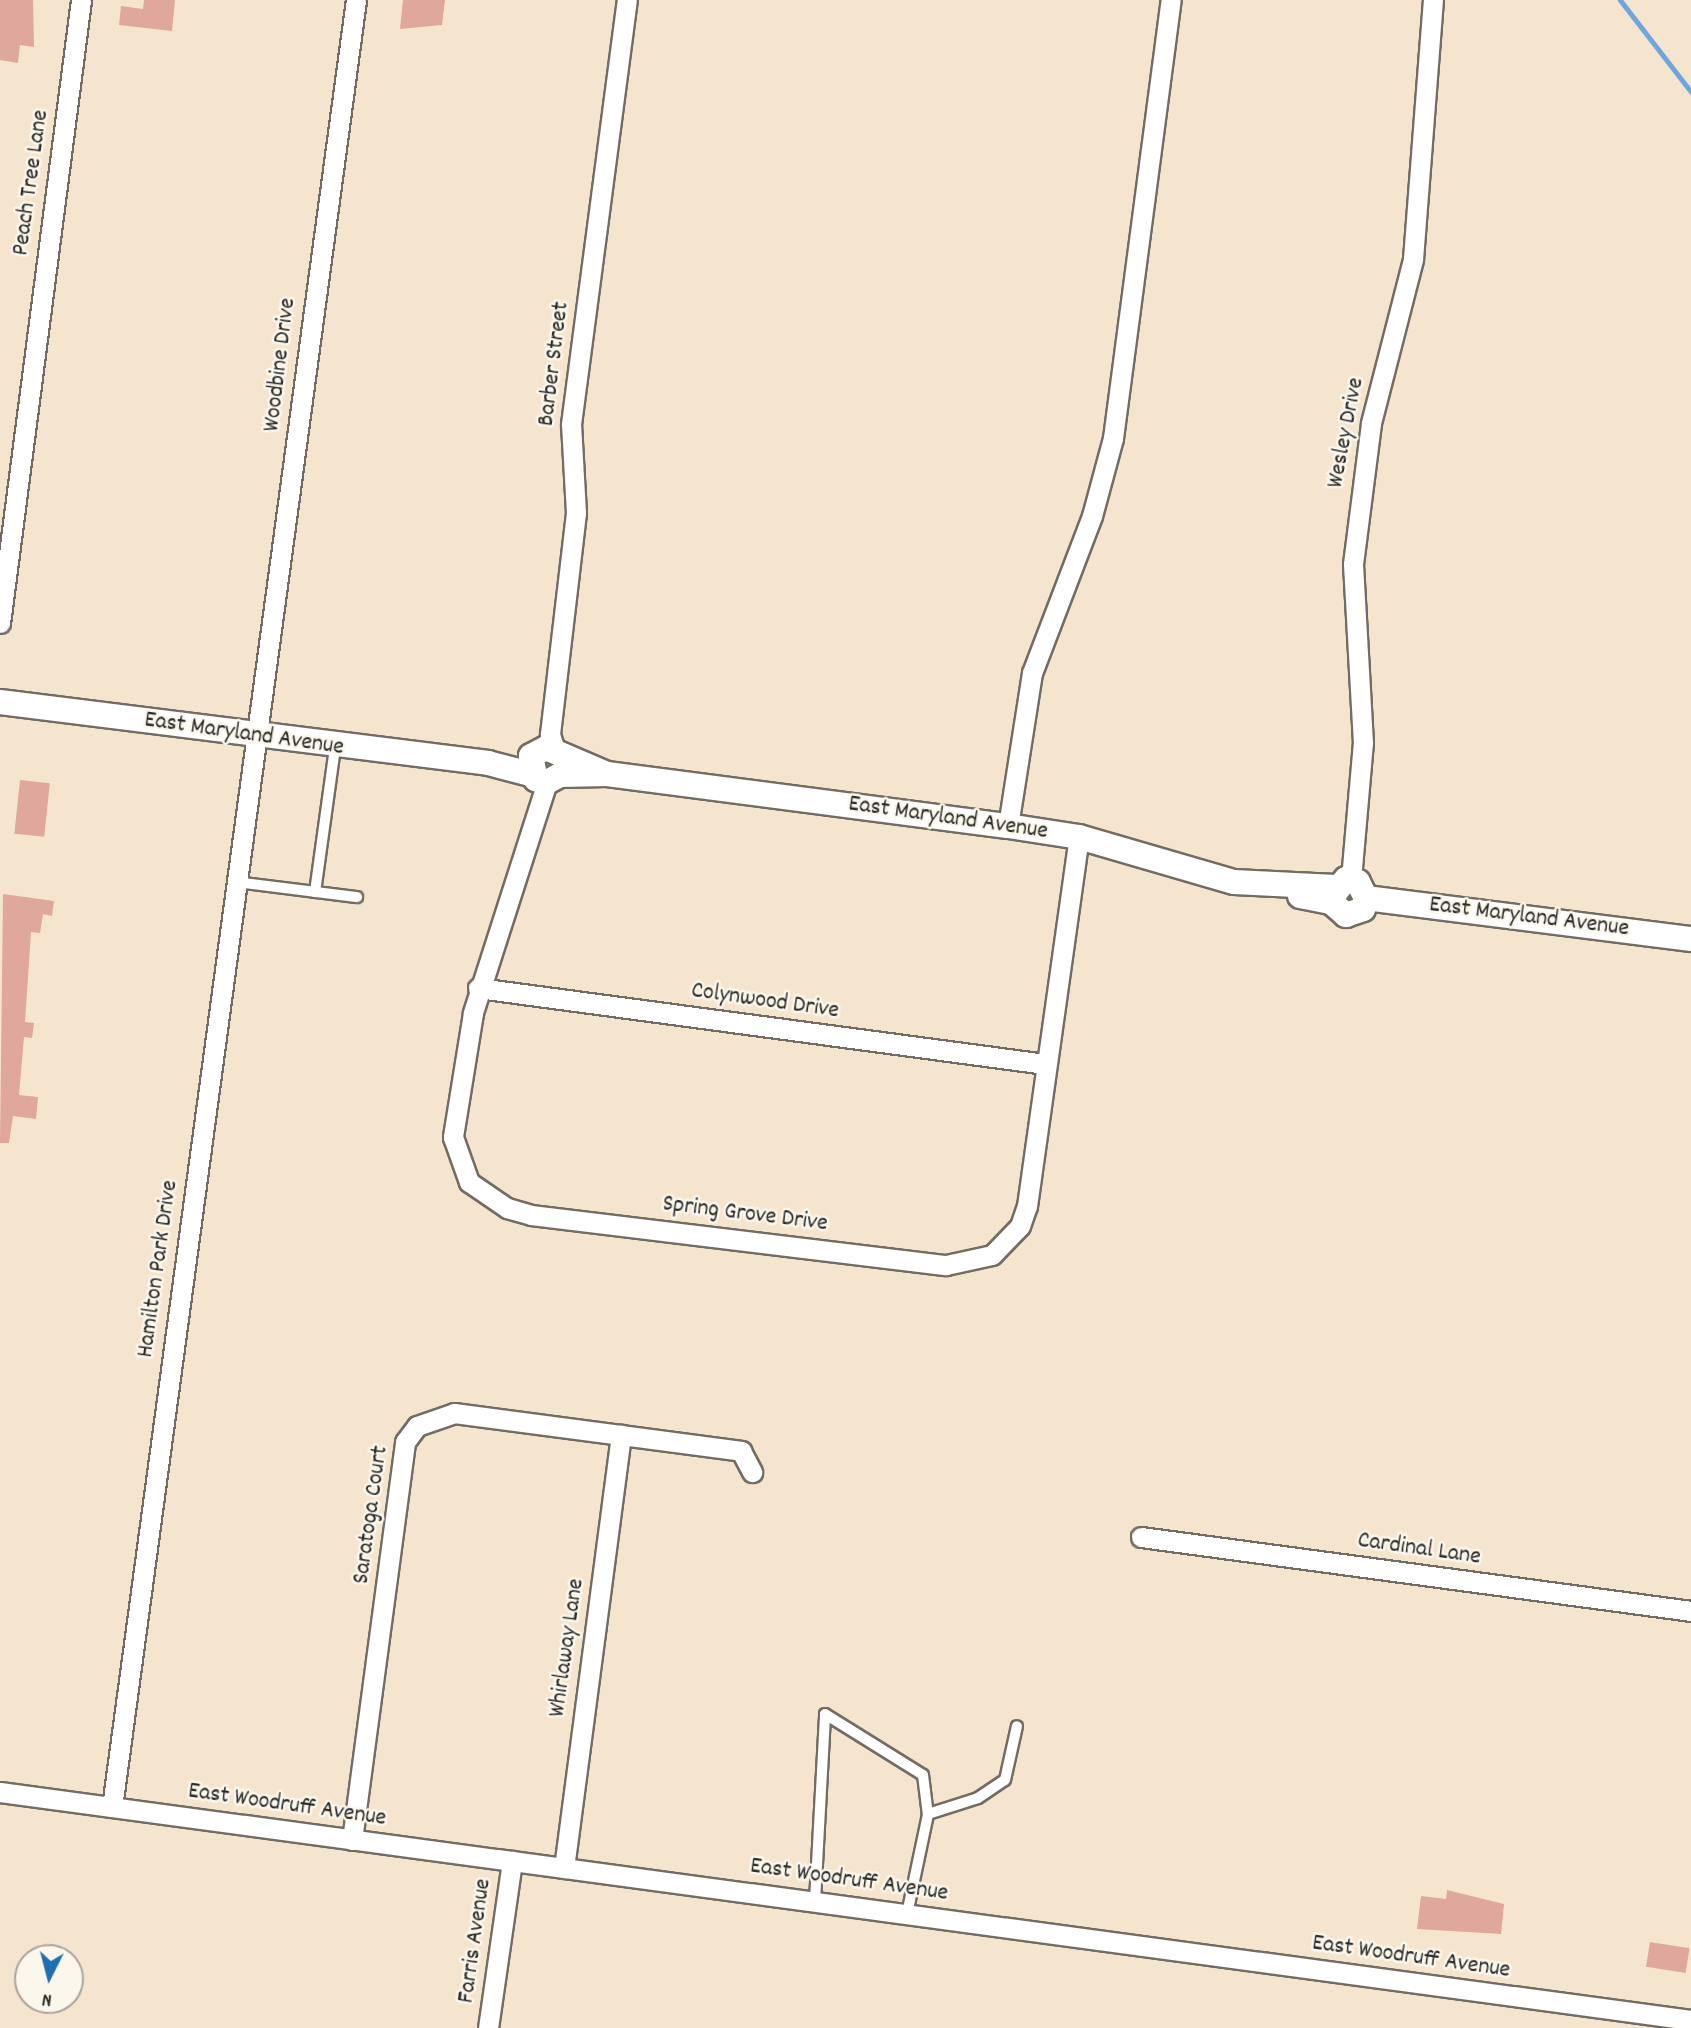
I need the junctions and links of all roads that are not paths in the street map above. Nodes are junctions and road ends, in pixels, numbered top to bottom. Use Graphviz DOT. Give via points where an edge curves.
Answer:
graph roads {
  1 [pos="81,0"];
  2 [pos="356,0"];
  3 [pos="627,0"];
  4 [pos="1171,0"];
  5 [pos="1433,0"];
  6 [pos="0,623"];
  7 [pos="0,702"];
  8 [pos="254,737"];
  9 [pos="335,748"];
  10 [pos="546,766"];
  11 [pos="1008,826"];
  12 [pos="1079,837"];
  13 [pos="234,881"];
  14 [pos="315,892"];
  15 [pos="1346,892"];
  16 [pos="357,898"];
  17 [pos="1691,939"];
  18 [pos="478,988"];
  19 [pos="1045,1064"];
  20 [pos="621,1435"];
  21 [pos="752,1472"];
  22 [pos="1142,1537"];
  23 [pos="1691,1611"];
  24 [pos="1017,1726"];
  25 [pos="0,1792"];
  26 [pos="112,1807"];
  27 [pos="928,1814"];
  28 [pos="352,1840"];
  29 [pos="512,1861"];
  30 [pos="564,1868"];
  31 [pos="815,1901"];
  32 [pos="907,1914"];
  33 [pos="1691,2020"];
  34 [pos="488,2028"];
  1 -- 6 [label="street, Peach Tree Lane"];
  2 -- 8 [label="street, Woodbine Drive"];
  3 -- 10 [label="street, Barber Street" via="571,424 576,513"];
  4 -- 11 [label="street" via="1113,438 1093,516 1032,673"];
  5 -- 15 [label="street, Wesley Drive" via="1413,259 1371,423 1357,522 1353,613 1363,743"];
  7 -- 8 [label="street, East Maryland Avenue"];
  8 -- 9 [label="street, East Maryland Avenue"];
  8 -- 13 [label="street, Hamilton Park Drive"];
  9 -- 10 [label="street, East Maryland Avenue"];
  9 -- 14 [label="lane"];
  10 -- 11 [label="street, East Maryland Avenue"];
  10 -- 18 [label="street, Spring Grove Drive"];
  11 -- 12 [label="street, East Maryland Avenue"];
  12 -- 15 [label="street, East Maryland Avenue" via="1234,882"];
  12 -- 19 [label="street, Spring Grove Drive"];
  13 -- 14 [label="lane"];
  13 -- 26 [label="street, Hamilton Park Drive"];
  14 -- 16 [label="lane"];
  15 -- 17 [label="street, East Maryland Avenue"];
  18 -- 19 [label="street, Colynwood Drive"];
  18 -- 19 [label="street, Spring Grove Drive" via="454,1150 469,1182 484,1196 531,1215 946,1265 973,1262 1008,1242 1027,1206"];
  20 -- 21 [label="street, Saratoga Court" via="741,1451"];
  20 -- 28 [label="street, Saratoga Court" via="454,1413 416,1426 405,1442"];
  20 -- 30 [label="street, Whirlaway Lane"];
  22 -- 23 [label="street, Cardinal Lane"];
  24 -- 27 [label="lane" via="1006,1780 978,1798"];
  25 -- 26 [label="street, East Woodruff Avenue"];
  26 -- 28 [label="street, East Woodruff Avenue"];
  27 -- 31 [label="lane" via="923,1775 825,1714"];
  27 -- 32 [label="lane"];
  28 -- 29 [label="street, East Woodruff Avenue"];
  29 -- 30 [label="street, East Woodruff Avenue"];
  29 -- 34 [label="street, Farris Avenue"];
  30 -- 31 [label="street, East Woodruff Avenue"];
  31 -- 32 [label="street, East Woodruff Avenue"];
  32 -- 33 [label="street, East Woodruff Avenue"];
}
